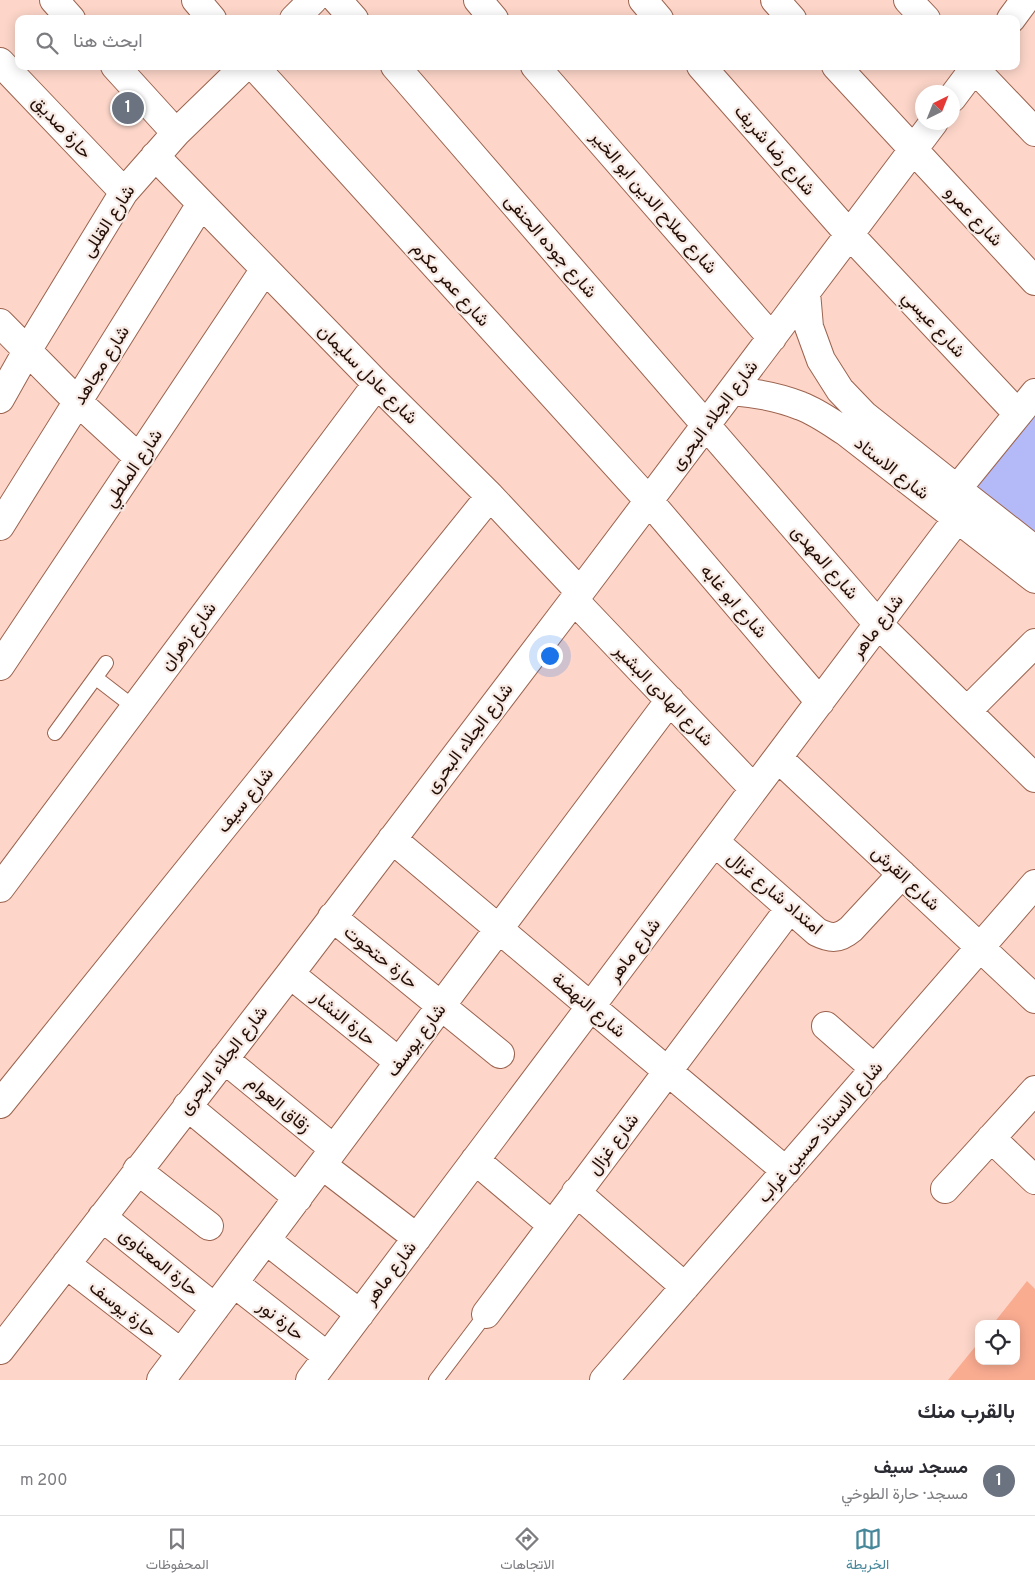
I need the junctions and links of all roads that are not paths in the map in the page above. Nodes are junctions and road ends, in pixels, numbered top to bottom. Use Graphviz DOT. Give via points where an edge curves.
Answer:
graph roads {
  1 [pos="54,0"];
  2 [pos="196,0"];
  3 [pos="313,0"];
  4 [pos="338,0"];
  5 [pos="478,0"];
  6 [pos="643,0"];
  7 [pos="775,0"];
  8 [pos="908,0"];
  9 [pos="1025,0"];
  10 [pos="67,15"];
  11 [pos="209,15"];
  12 [pos="298,15"];
  13 [pos="351,15"];
  14 [pos="491,15"];
  15 [pos="656,15"];
  16 [pos="788,15"];
  17 [pos="922,15"];
  18 [pos="1014,15"];
  19 [pos="0,62"];
  20 [pos="119,70"];
  21 [pos="241,70"];
  22 [pos="258,70"];
  23 [pos="398,70"];
  24 [pos="538,70"];
  25 [pos="705,70"];
  26 [pos="840,70"];
  27 [pos="972,70"];
  28 [pos="977,70"];
  29 [pos="960,87"];
  30 [pos="928,130"];
  31 [pos="1035,132"];
  32 [pos="176,133"];
  33 [pos="913,150"];
  34 [pos="155,156"];
  35 [pos="124,192"];
  36 [pos="201,204"];
  37 [pos="850,234"];
  38 [pos="265,268"];
  39 [pos="1035,281"];
  40 [pos="806,292"];
  41 [pos="0,323"];
  42 [pos="772,338"];
  43 [pos="27,351"];
  44 [pos="377,384"];
  45 [pos="732,391"];
  46 [pos="0,399"];
  47 [pos="78,402"];
  48 [pos="1027,403"];
  49 [pos="706,425"];
  50 [pos="887,448"];
  51 [pos="139,458"];
  52 [pos="956,489"];
  53 [pos="490,496"];
  54 [pos="649,501"];
  55 [pos="958,519"];
  56 [pos="0,526"];
  57 [pos="1035,550"];
  58 [pos="1035,579"];
  59 [pos="577,596"];
  60 [pos="878,624"];
  61 [pos="1035,643"];
  62 [pos="106,663"];
  63 [pos="0,666"];
  64 [pos="96,678"];
  65 [pos="670,700"];
  66 [pos="820,702"];
  67 [pos="135,708"];
  68 [pos="967,712"];
  69 [pos="55,733"];
  70 [pos="778,758"];
  71 [pos="1035,778"];
  72 [pos="754,789"];
  73 [pos="392,839"];
  74 [pos="715,842"];
  75 [pos="902,874"];
  76 [pos="1035,884"];
  77 [pos="0,888"];
  78 [pos="790,908"];
  79 [pos="332,917"];
  80 [pos="498,929"];
  81 [pos="980,947"];
  82 [pos="290,974"];
  83 [pos="1035,999"];
  84 [pos="441,1006"];
  85 [pos="590,1007"];
  86 [pos="826,1026"];
  87 [pos="500,1054"];
  88 [pos="224,1059"];
  89 [pos="399,1062"];
  90 [pos="875,1069"];
  91 [pos="667,1071"];
  92 [pos="1035,1090"];
  93 [pos="0,1104"];
  94 [pos="187,1106"];
  95 [pos="991,1138"];
  96 [pos="328,1157"];
  97 [pos="475,1160"];
  98 [pos="137,1170"];
  99 [pos="786,1171"];
  100 [pos="1035,1180"];
  101 [pos="945,1189"];
  102 [pos="576,1192"];
  103 [pos="298,1198"];
  104 [pos="102,1217"];
  105 [pos="552,1225"];
  106 [pos="209,1226"];
  107 [pos="417,1238"];
  108 [pos="266,1240"];
  109 [pos="66,1264"];
  110 [pos="234,1283"];
  111 [pos="685,1286"];
  112 [pos="215,1308"];
  113 [pos="360,1314"];
  114 [pos="486,1314"];
  115 [pos="0,1350"];
  116 [pos="327,1356"];
  117 [pos="175,1370"];
  118 [pos="310,1380"];
  119 [pos="436,1380"];
  120 [pos="604,1380"];
  1 -- 10 [label="street"];
  2 -- 11 [label="street"];
  3 -- 12 [label="street"];
  4 -- 13 [label="street"];
  5 -- 14 [label="street"];
  6 -- 15 [label="street"];
  7 -- 16 [label="street"];
  8 -- 17 [label="street"];
  9 -- 18 [label="street"];
  19 -- 35 [label="street, حارة صديق"];
  20 -- 32 [label="street"];
  21 -- 32 [label="street, شارع القللى"];
  22 -- 54 [label="street, شارع عمر مكرم"];
  23 -- 49 [label="street, شارع جوده الحنفى"];
  24 -- 42 [label="street, شارع صلاح الدين ابو الخير"];
  25 -- 37 [label="street, شارع رضا شريف"];
  26 -- 33 [label="street, شارع عمرو"];
  27 -- 29 [label="street"];
  28 -- 31 [label="street"];
  30 -- 33 [label="street, شارع الجلاء البحرى"];
  32 -- 34 [label="street, شارع القللى"];
  33 -- 37 [label="street, شارع الجلاء البحرى"];
  33 -- 39 [label="street, شارع عمرو"];
  34 -- 35 [label="street, شارع القللى"];
  34 -- 36 [label="street, شارع عادل سليمان"];
  35 -- 43 [label="street, شارع القللى"];
  36 -- 38 [label="street, شارع عادل سليمان"];
  36 -- 47 [label="street, شارع مجاهد"];
  37 -- 40 [label="street, شارع الجلاء البحرى"];
  37 -- 48 [label="street, شارع عيسي"];
  38 -- 44 [label="street, شارع عادل سليمان"];
  38 -- 51 [label="street, شارع الملطي"];
  40 -- 42 [label="street, شارع الجلاء البحرى"];
  40 -- 50 [label="street, شارع الاستاد" via="810,327 821,360 840,390 864,415"];
  41 -- 43 [label="street"];
  42 -- 45 [label="street, شارع الجلاء البحرى"];
  43 -- 46 [label="street, شارع القللى"];
  43 -- 47 [label="street"];
  44 -- 53 [label="street, شارع عادل سليمان"];
  44 -- 67 [label="street, شارع زهران"];
  45 -- 49 [label="street, شارع الجلاء البحرى"];
  45 -- 50 [label="street, شارع الاستاد" via="780,398 803,406 846,432"];
  47 -- 51 [label="street"];
  47 -- 56 [label="street, شارع مجاهد"];
  48 -- 52 [label="street"];
  49 -- 54 [label="street, شارع الجلاء البحرى"];
  49 -- 60 [label="street, شارع المهدى"];
  50 -- 52 [label="street, شارع الاستاد"];
  50 -- 55 [label="street, شارع الاستاد"];
  51 -- 63 [label="street, شارع الملطي"];
  52 -- 57 [label="street, شارع الاستاد"];
  53 -- 59 [label="street, شارع عادل سليمان"];
  53 -- 93 [label="street, شارع سيف"];
  54 -- 59 [label="street, شارع الجلاء البحرى"];
  54 -- 66 [label="street, شارع ابو غابه"];
  55 -- 58 [label="street, شارع الاستاد"];
  55 -- 60 [label="street, شارع ماهر"];
  59 -- 65 [label="street, شارع الهادى البشير"];
  59 -- 73 [label="street, شارع الجلاء البحرى"];
  60 -- 66 [label="street, شارع ماهر"];
  60 -- 68 [label="street, شارع المهدى"];
  61 -- 68 [label="street"];
  62 -- 64 [label="lane"];
  64 -- 67 [label="lane"];
  64 -- 69 [label="lane"];
  65 -- 72 [label="street, شارع الهادى البشير"];
  65 -- 80 [label="street, شارع يوسف"];
  66 -- 70 [label="street, شارع ماهر"];
  67 -- 77 [label="street, شارع زهران"];
  68 -- 71 [label="street, شارع المهدى"];
  70 -- 72 [label="street, شارع ماهر"];
  70 -- 75 [label="street, شارع القرش"];
  72 -- 74 [label="street, شارع ماهر"];
  73 -- 79 [label="street, شارع الجلاء البحرى"];
  73 -- 80 [label="street, شارع النهضة"];
  74 -- 78 [label="street, امتداد شارع غزال"];
  74 -- 85 [label="street, شارع ماهر"];
  75 -- 78 [label="street, امتداد شارع غزال" via="844,935 825,936 817,932"];
  75 -- 81 [label="street, شارع القرش"];
  76 -- 81 [label="street, شارع الاستاذ حسين غراب"];
  78 -- 91 [label="street, شارع غزال"];
  79 -- 82 [label="street, شارع الجلاء البحرى"];
  79 -- 84 [label="street, حارة حتحوت"];
  80 -- 84 [label="street, شارع يوسف"];
  80 -- 85 [label="street, شارع النهضة"];
  81 -- 83 [label="street, شارع القرش"];
  81 -- 90 [label="street, شارع الاستاذ حسين غراب"];
  82 -- 88 [label="street, شارع الجلاء البحرى"];
  82 -- 89 [label="street, حارة النشار"];
  84 -- 87 [label="street, حارة حتحوت"];
  84 -- 89 [label="street, شارع يوسف"];
  85 -- 91 [label="street, شارع النهضة"];
  85 -- 97 [label="street, شارع ماهر"];
  86 -- 90 [label="street"];
  88 -- 94 [label="street, شارع الجلاء البحرى"];
  88 -- 96 [label="street, زقاق العوام"];
  89 -- 96 [label="street, شارع يوسف"];
  90 -- 99 [label="street, شارع الاستاذ حسين غراب"];
  91 -- 99 [label="street, شارع النهضة"];
  91 -- 102 [label="street, شارع غزال"];
  92 -- 95 [label="street"];
  94 -- 98 [label="street, شارع الجلاء البحرى"];
  94 -- 103 [label="street"];
  95 -- 100 [label="street"];
  95 -- 101 [label="street"];
  96 -- 103 [label="street, شارع يوسف"];
  96 -- 107 [label="street, زقاق العوام"];
  97 -- 105 [label="street"];
  97 -- 107 [label="street, شارع ماهر"];
  98 -- 104 [label="street, شارع الجلاء البحرى"];
  98 -- 106 [label="street"];
  99 -- 111 [label="street, شارع الاستاذ حسين غراب"];
  102 -- 105 [label="street, شارع غزال"];
  102 -- 111 [label="street"];
  103 -- 108 [label="street, شارع يوسف"];
  104 -- 109 [label="street, شارع الجلاء البحرى"];
  104 -- 112 [label="street, حارة المعناوى"];
  105 -- 114 [label="street, شارع غزال"];
  107 -- 113 [label="street, شارع ماهر"];
  108 -- 110 [label="street, شارع يوسف"];
  108 -- 113 [label="street"];
  109 -- 115 [label="street, شارع الجلاء البحرى"];
  109 -- 117 [label="street, حارة يوسف"];
  110 -- 112 [label="street, شارع يوسف"];
  110 -- 116 [label="street, حارة نور"];
  111 -- 120 [label="street, شارع الاستاذ حسين غراب"];
  112 -- 117 [label="street, شارع يوسف"];
  113 -- 116 [label="street, شارع ماهر"];
  114 -- 119 [label="lane, شارع غزال"];
  116 -- 118 [label="street, شارع ماهر"];
}
